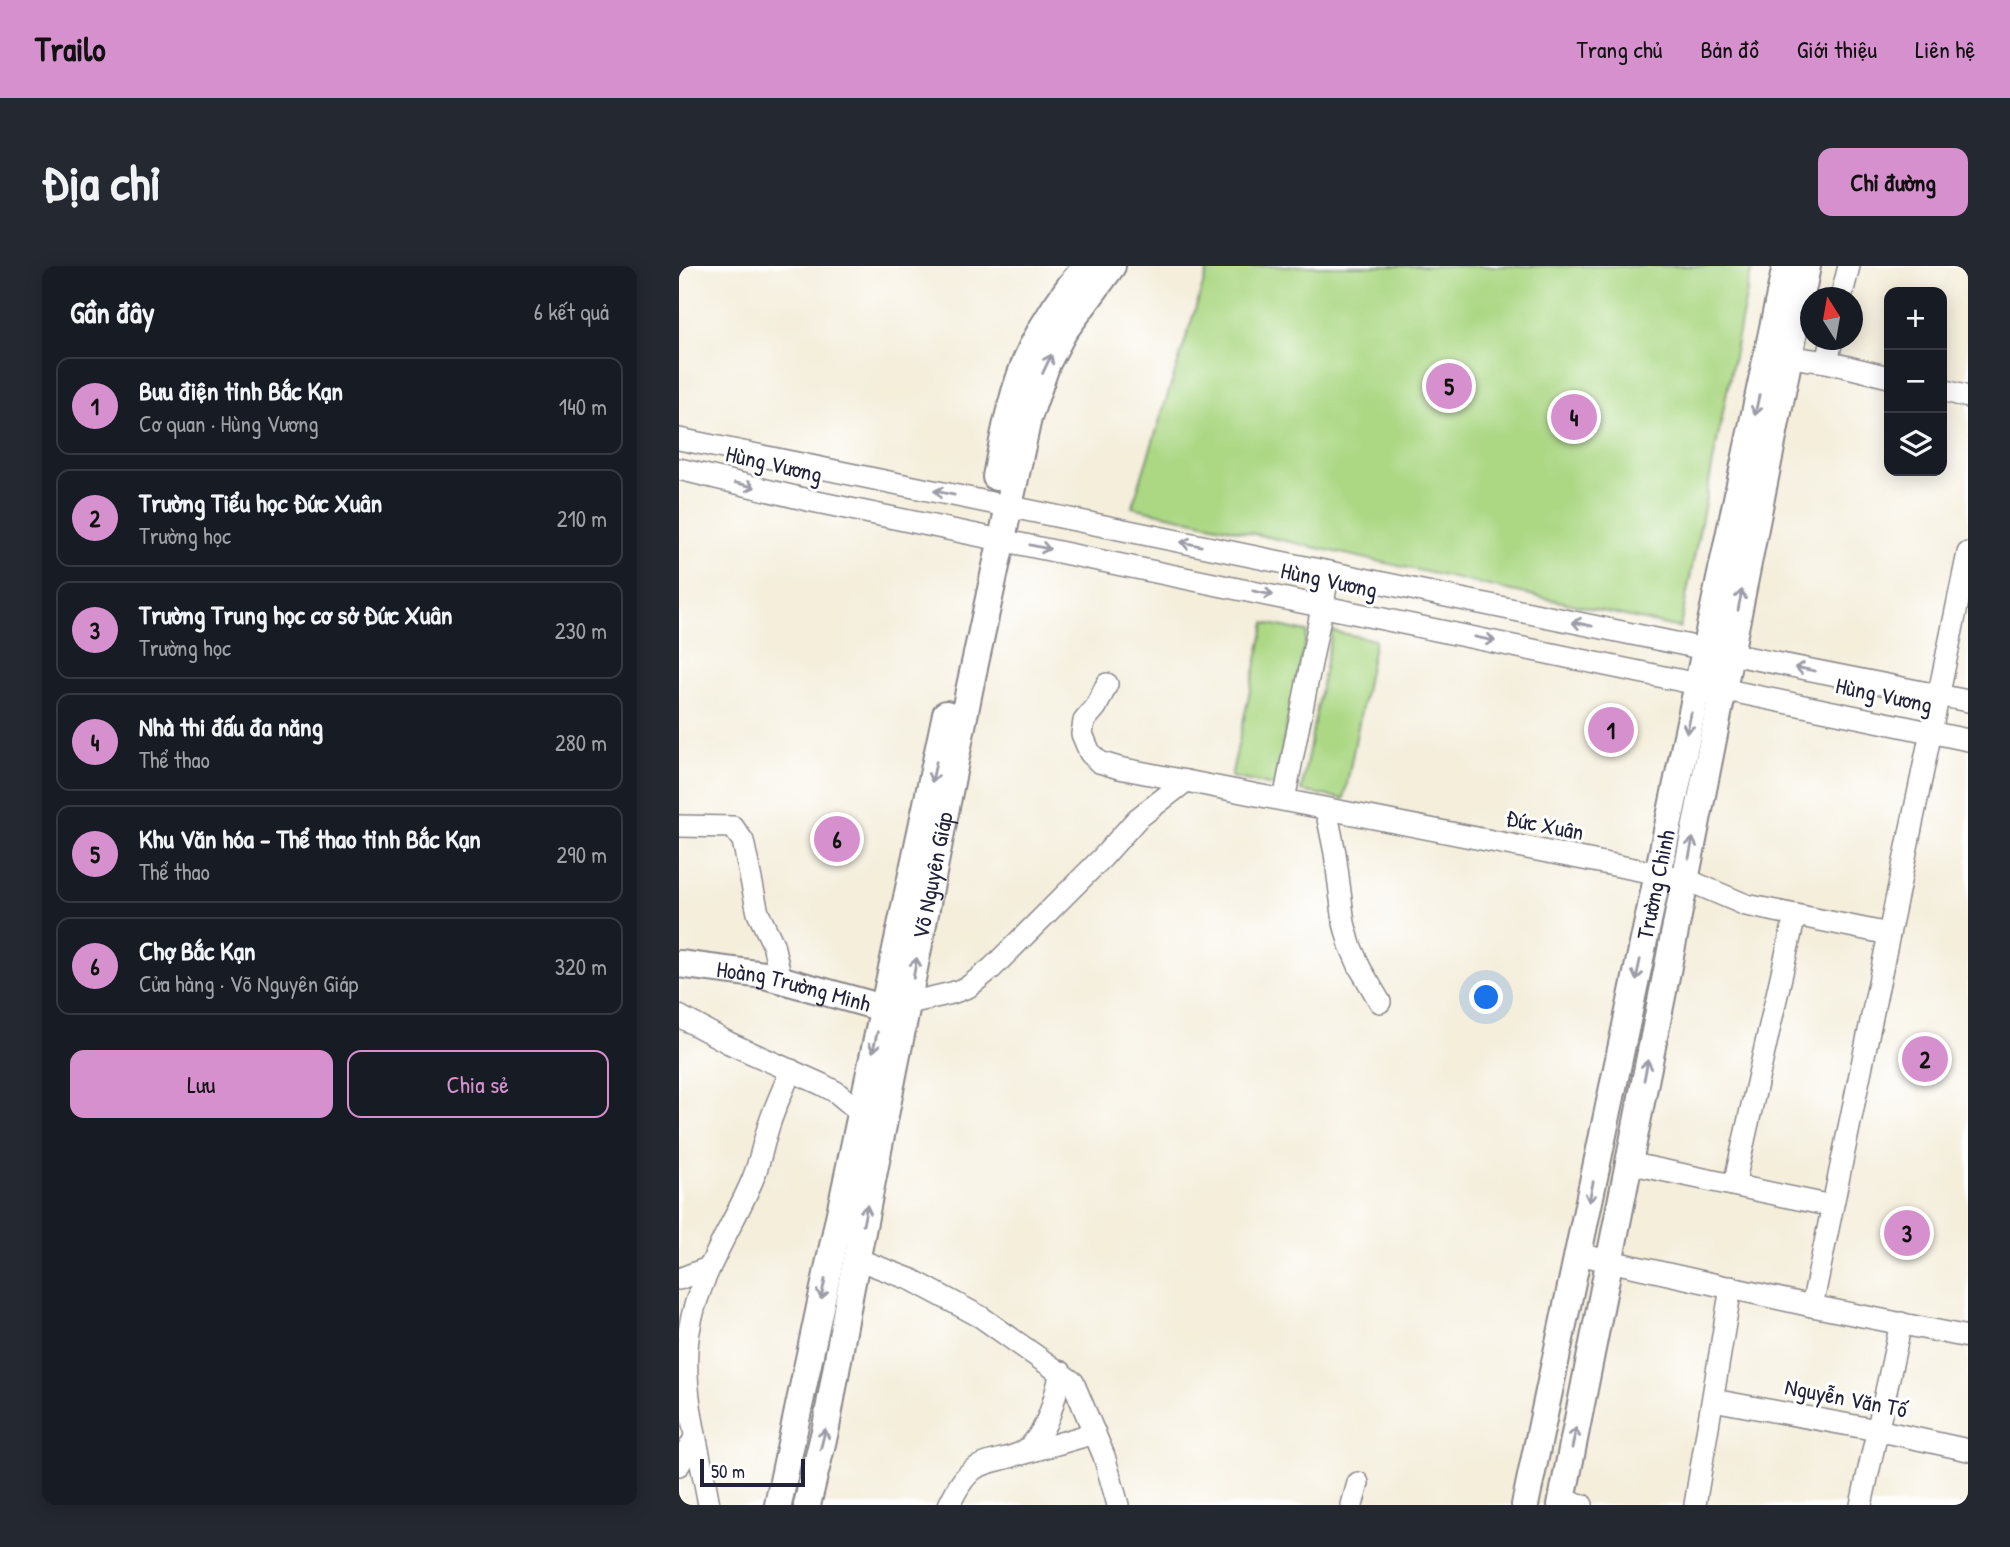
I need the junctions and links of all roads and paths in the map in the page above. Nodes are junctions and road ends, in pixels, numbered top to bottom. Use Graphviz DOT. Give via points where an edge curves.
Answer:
graph roads {
  1 [pos="1086,266"];
  2 [pos="1112,266"];
  3 [pos="1786,266"];
  4 [pos="1807,266"];
  5 [pos="1849,266"];
  6 [pos="1844,287"];
  7 [pos="1830,350"];
  8 [pos="1778,355"];
  9 [pos="1827,362"];
  10 [pos="1884,376"];
  11 [pos="1947,391"];
  12 [pos="1968,397"];
  13 [pos="679,439"];
  14 [pos="822,468"];
  15 [pos="679,469"];
  16 [pos="812,501"];
  17 [pos="999,504"];
  18 [pos="1100,525"];
  19 [pos="992,537"];
  20 [pos="1968,553"];
  21 [pos="1097,559"];
  22 [pos="1329,572"];
  23 [pos="1965,577"];
  24 [pos="1322,606"];
  25 [pos="1717,652"];
  26 [pos="1107,684"];
  27 [pos="1710,686"];
  28 [pos="1939,695"];
  29 [pos="1968,701"];
  30 [pos="1931,732"];
  31 [pos="1968,740"];
  32 [pos="1186,781"];
  33 [pos="1283,800"];
  34 [pos="1326,809"];
  35 [pos="679,826"];
  36 [pos="1658,875"];
  37 [pos="1685,880"];
  38 [pos="1795,915"];
  39 [pos="1889,933"];
  40 [pos="679,964"];
  41 [pos="781,979"];
  42 [pos="1380,1002"];
  43 [pos="896,1005"];
  44 [pos="679,1016"];
  45 [pos="791,1070"];
  46 [pos="1611,1096"];
  47 [pos="1639,1102"];
  48 [pos="860,1112"];
  49 [pos="1628,1163"];
  50 [pos="1734,1185"];
  51 [pos="1832,1206"];
  52 [pos="1578,1254"];
  53 [pos="857,1259"];
  54 [pos="1608,1260"];
  55 [pos="708,1268"];
  56 [pos="679,1279"];
  57 [pos="1731,1287"];
  58 [pos="1812,1306"];
  59 [pos="1901,1323"];
  60 [pos="1968,1337"];
  61 [pos="1061,1372"];
  62 [pos="1713,1400"];
  63 [pos="1877,1430"];
  64 [pos="1095,1433"];
  65 [pos="689,1434"];
  66 [pos="1968,1450"];
  67 [pos="1016,1455"];
  68 [pos="679,1465"];
  69 [pos="1358,1483"];
  70 [pos="1568,1503"];
  71 [pos="709,1505"];
  72 [pos="778,1505"];
  73 [pos="807,1505"];
  74 [pos="949,1505"];
  75 [pos="1118,1505"];
  76 [pos="1352,1505"];
  77 [pos="1525,1505"];
  78 [pos="1695,1505"];
  79 [pos="1861,1505"];
  1 -- 17 [label="main road, Võ Nguyên Giáp" via="1032,348 1004,435"];
  17 -- 2 [label="main road, Võ Nguyên Giáp, one-way" via="1047,363 1064,331"];
  3 -- 8 [label="main road, Trường Chinh"];
  4 -- 8 [label="main road, Trường Chinh"];
  5 -- 6 [label="street"];
  7 -- 9 [label="street"];
  8 -- 9 [label="street"];
  8 -- 25 [label="main road, Trường Chinh"];
  9 -- 10 [label="street"];
  11 -- 12 [label="street"];
  13 -- 14 [label="street, Hùng Vương"];
  14 -- 16 [label="street"];
  17 -- 14 [label="street, Hùng Vương, one-way"];
  15 -- 16 [label="street, Hùng Vương, one-way"];
  16 -- 19 [label="street, Hùng Vương"];
  17 -- 18 [label="street, Hùng Vương"];
  17 -- 19 [label="main road, Võ Nguyên Giáp"];
  18 -- 21 [label="street"];
  22 -- 18 [label="street, Hùng Vương, one-way"];
  19 -- 21 [label="street, Hùng Vương, one-way"];
  19 -- 43 [label="main road, Võ Nguyên Giáp"];
  20 -- 23 [label="street"];
  21 -- 24 [label="street, Hùng Vương, one-way"];
  22 -- 24 [label="street"];
  25 -- 22 [label="street, Hùng Vương, one-way"];
  23 -- 28 [label="street"];
  24 -- 27 [label="street, Hùng Vương, one-way"];
  24 -- 33 [label="street"];
  25 -- 27 [label="main road, Trường Chinh"];
  28 -- 25 [label="street, Hùng Vương, one-way"];
  26 -- 32 [label="street, Đức Xuân" via="1084,721 1082,734 1090,753 1099,762 1119,768"];
  27 -- 30 [label="street, Hùng Vương"];
  27 -- 36 [label="main road, Trường Chinh, one-way"];
  37 -- 27 [label="main road, Trường Chinh, one-way"];
  28 -- 29 [label="street, Hùng Vương"];
  28 -- 30 [label="street"];
  30 -- 31 [label="street, Hùng Vương"];
  30 -- 39 [label="street"];
  32 -- 33 [label="street, Đức Xuân"];
  32 -- 43 [label="street" via="1137,819 992,968 952,993"];
  33 -- 34 [label="street, Đức Xuân"];
  34 -- 36 [label="street, Đức Xuân"];
  34 -- 42 [label="street" via="1350,945"];
  35 -- 41 [label="street" via="733,827 738,832 758,913"];
  36 -- 37 [label="street, Đức Xuân"];
  36 -- 46 [label="main road, Trường Chinh, one-way"];
  37 -- 38 [label="street, Đức Xuân" via="1746,905"];
  47 -- 37 [label="main road, Trường Chinh, one-way"];
  38 -- 39 [label="street, Đức Xuân"];
  38 -- 50 [label="street"];
  39 -- 51 [label="street"];
  40 -- 41 [label="main road, Hoàng Trường Minh"];
  41 -- 43 [label="main road, Hoàng Trường Minh"];
  43 -- 48 [label="main road, Võ Nguyên Giáp, one-way"];
  53 -- 43 [label="main road, Võ Nguyên Giáp, one-way"];
  44 -- 45 [label="street"];
  45 -- 48 [label="street" via="836,1092"];
  45 -- 55 [label="street" via="753,1178"];
  46 -- 47 [label="main road"];
  46 -- 52 [label="main road, Trường Chinh, one-way"];
  47 -- 49 [label="main road, Trường Chinh"];
  48 -- 72 [label="main road, Võ Nguyên Giáp, one-way"];
  49 -- 50 [label="street"];
  49 -- 54 [label="main road, Trường Chinh"];
  50 -- 51 [label="street"];
  51 -- 58 [label="street"];
  52 -- 54 [label="street"];
  52 -- 77 [label="main road, Trường Chinh"];
  53 -- 61 [label="street" via="946,1297"];
  73 -- 53 [label="main road, Võ Nguyên Giáp, one-way"];
  54 -- 57 [label="street"];
  70 -- 54 [label="main road, Trường Chinh, one-way"];
  55 -- 56 [label="street"];
  55 -- 65 [label="street" via="687,1345"];
  57 -- 58 [label="street"];
  57 -- 62 [label="street"];
  58 -- 59 [label="street"];
  59 -- 60 [label="street"];
  59 -- 63 [label="street"];
  61 -- 64 [label="street" via="1073,1382"];
  61 -- 67 [label="street" via="1049,1416 1033,1445"];
  62 -- 63 [label="street, Nguyễn Văn Tố"];
  62 -- 78 [label="street"];
  63 -- 66 [label="street, Nguyễn Văn Tố"];
  63 -- 79 [label="street"];
  64 -- 67 [label="street"];
  64 -- 75 [label="street"];
  65 -- 68 [label="street"];
  65 -- 71 [label="street"];
  67 -- 74 [label="street" via="973,1470"];
  69 -- 76 [label="street"];
}
